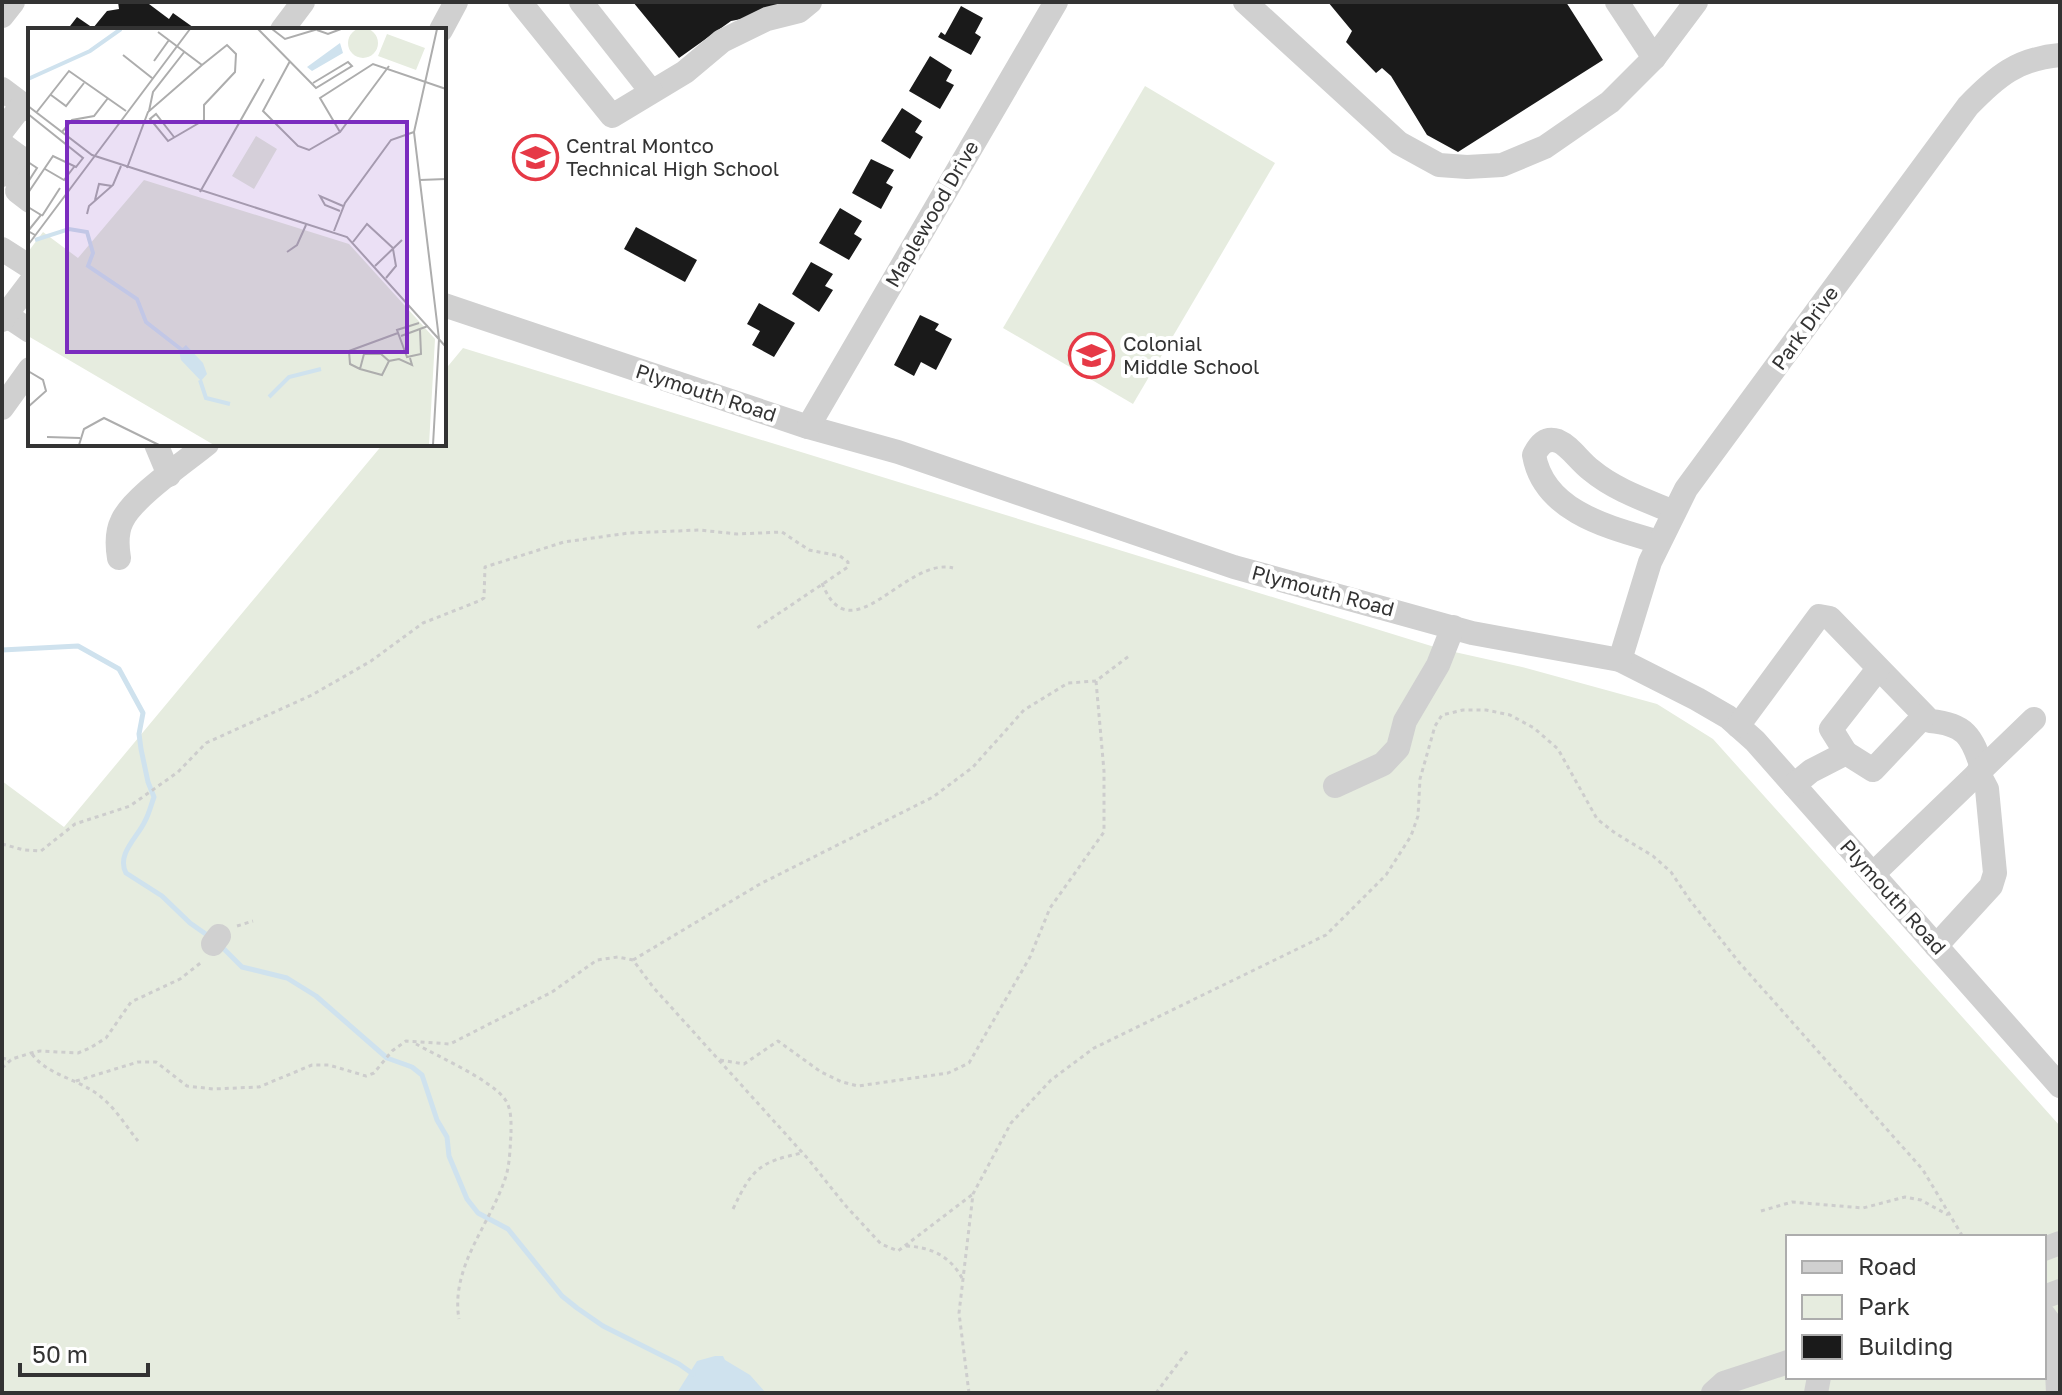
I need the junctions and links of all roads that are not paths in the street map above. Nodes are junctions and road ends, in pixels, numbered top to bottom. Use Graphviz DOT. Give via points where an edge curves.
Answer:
graph roads {
  1 [pos="13,2"];
  2 [pos="303,2"];
  3 [pos="456,2"];
  4 [pos="520,2"];
  5 [pos="581,2"];
  6 [pos="810,2"];
  7 [pos="1056,2"];
  8 [pos="1245,2"];
  9 [pos="1617,2"];
  10 [pos="1696,2"];
  11 [pos="2,16"];
  12 [pos="284,28"];
  13 [pos="442,28"];
  14 [pos="2060,55"];
  15 [pos="1654,58"];
  16 [pos="2,89"];
  17 [pos="651,91"];
  18 [pos="26,107"];
  19 [pos="2,131"];
  20 [pos="20,158"];
  21 [pos="2,175"];
  22 [pos="28,199"];
  23 [pos="2,249"];
  24 [pos="28,266"];
  25 [pos="28,269"];
  26 [pos="446,306"];
  27 [pos="4,318"];
  28 [pos="28,330"];
  29 [pos="28,372"];
  30 [pos="2,408"];
  31 [pos="808,427"];
  32 [pos="157,446"];
  33 [pos="205,446"];
  34 [pos="169,475"];
  35 [pos="1674,512"];
  36 [pos="1659,542"];
  37 [pos="119,558"];
  38 [pos="1453,627"];
  39 [pos="1620,660"];
  40 [pos="1878,669"];
  41 [pos="1924,716"];
  42 [pos="2034,719"];
  43 [pos="1738,726"];
  44 [pos="1846,753"];
  45 [pos="1980,770"];
  46 [pos="1794,785"];
  47 [pos="1335,786"];
  48 [pos="1873,874"];
  49 [pos="1936,946"];
  50 [pos="2060,1086"];
  51 [pos="2046,1318"];
  52 [pos="1786,1363"];
  53 [pos="1713,1393"];
  54 [pos="2058,1393"];
  1 -- 11 [label="street"];
  2 -- 12 [label="street"];
  3 -- 13 [label="street"];
  4 -- 17 [label="street" via="612,116"];
  5 -- 17 [label="street"];
  6 -- 17 [label="street" via="722,41 685,72"];
  7 -- 31 [label="street, Maplewood Drive"];
  8 -- 15 [label="street" via="1399,143 1439,165 1502,165 1545,147 1610,102"];
  9 -- 15 [label="street"];
  10 -- 15 [label="street"];
  14 -- 35 [label="street, Park Drive" via="2021,62 1994,79 1968,106"];
  16 -- 18 [label="street"];
  18 -- 19 [label="street"];
  20 -- 21 [label="street"];
  20 -- 22 [label="street" via="17,191"];
  23 -- 24 [label="street"];
  25 -- 27 [label="street"];
  26 -- 31 [label="street, Plymouth Road"];
  27 -- 28 [label="street"];
  29 -- 30 [label="street"];
  31 -- 38 [label="street, Plymouth Road" via="898,452 1234,567"];
  32 -- 34 [label="street"];
  33 -- 34 [label="street"];
  34 -- 37 [label="street" via="121,521"];
  35 -- 36 [label="street, Park Drive"];
  35 -- 36 [label="street" via="1608,482 1561,442 1549,440 1534,455 1542,480 1585,518"];
  36 -- 39 [label="street, Park Drive"];
  38 -- 39 [label="street, Plymouth Road"];
  38 -- 47 [label="street" via="1405,721 1398,748 1383,764"];
  39 -- 43 [label="street, Plymouth Road"];
  40 -- 41 [label="street"];
  40 -- 43 [label="street" via="1830,618 1819,616"];
  40 -- 44 [label="street" via="1831,729"];
  41 -- 44 [label="street" via="1873,770"];
  41 -- 45 [label="street" via="1963,730 1975,744"];
  42 -- 45 [label="street"];
  43 -- 46 [label="street, Plymouth Road"];
  44 -- 46 [label="street"];
  45 -- 48 [label="street"];
  45 -- 49 [label="street" via="1987,789 1995,873 1991,886"];
  46 -- 48 [label="street, Plymouth Road"];
  48 -- 49 [label="street, Plymouth Road"];
  49 -- 50 [label="street, Plymouth Road"];
  51 -- 54 [label="street" via="2055,1330"];
  52 -- 53 [label="street" via="1724,1383"];
}
